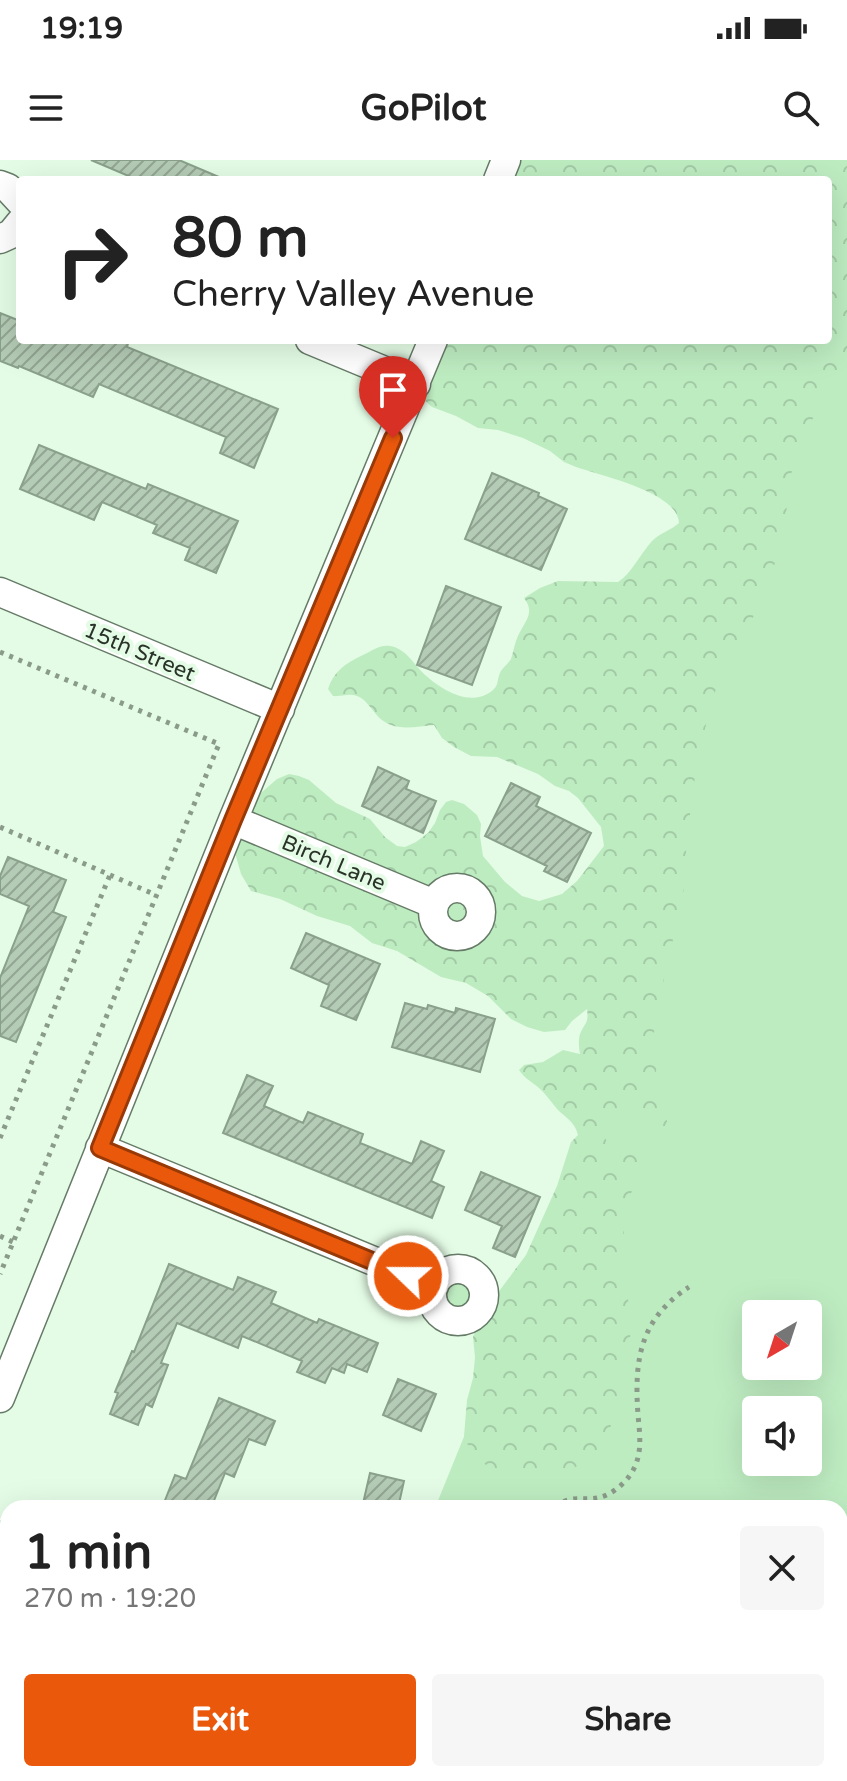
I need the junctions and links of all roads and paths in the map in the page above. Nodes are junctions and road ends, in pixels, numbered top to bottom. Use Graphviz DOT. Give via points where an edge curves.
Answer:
graph roads {
  1 [pos="0,185"];
  2 [pos="16,197"];
  3 [pos="320,344"];
  4 [pos="431,344"];
  5 [pos="416,384"];
  6 [pos="0,592"];
  7 [pos="0,652"];
  8 [pos="280,709"];
  9 [pos="233,820"];
  10 [pos="2,828"];
  11 [pos="0,836"];
  12 [pos="110,875"];
  13 [pos="156,895"];
  14 [pos="434,904"];
  15 [pos="0,1138"];
  16 [pos="100,1148"];
  17 [pos="0,1236"];
  18 [pos="13,1242"];
  19 [pos="0,1274"];
  20 [pos="434,1286"];
  21 [pos="689,1287"];
  22 [pos="0,1398"];
  23 [pos="566,1500"];
  1 -- 2 [label="street"];
  3 -- 5 [label="street"];
  4 -- 5 [label="street"];
  5 -- 8 [label="street"];
  6 -- 8 [label="street, 15th Street"];
  7 -- 13 [label="path" via="219,744"];
  8 -- 9 [label="street"];
  9 -- 14 [label="street, Birch Lane"];
  9 -- 16 [label="street"];
  10 -- 11 [label="path"];
  10 -- 12 [label="path"];
  12 -- 13 [label="path"];
  12 -- 15 [label="path"];
  13 -- 18 [label="path"];
  16 -- 20 [label="street"];
  16 -- 22 [label="street"];
  17 -- 18 [label="path"];
  18 -- 19 [label="path"];
  21 -- 23 [label="path" via="655,1316 644,1339 638,1365 640,1443 629,1476 600,1497"];
}
